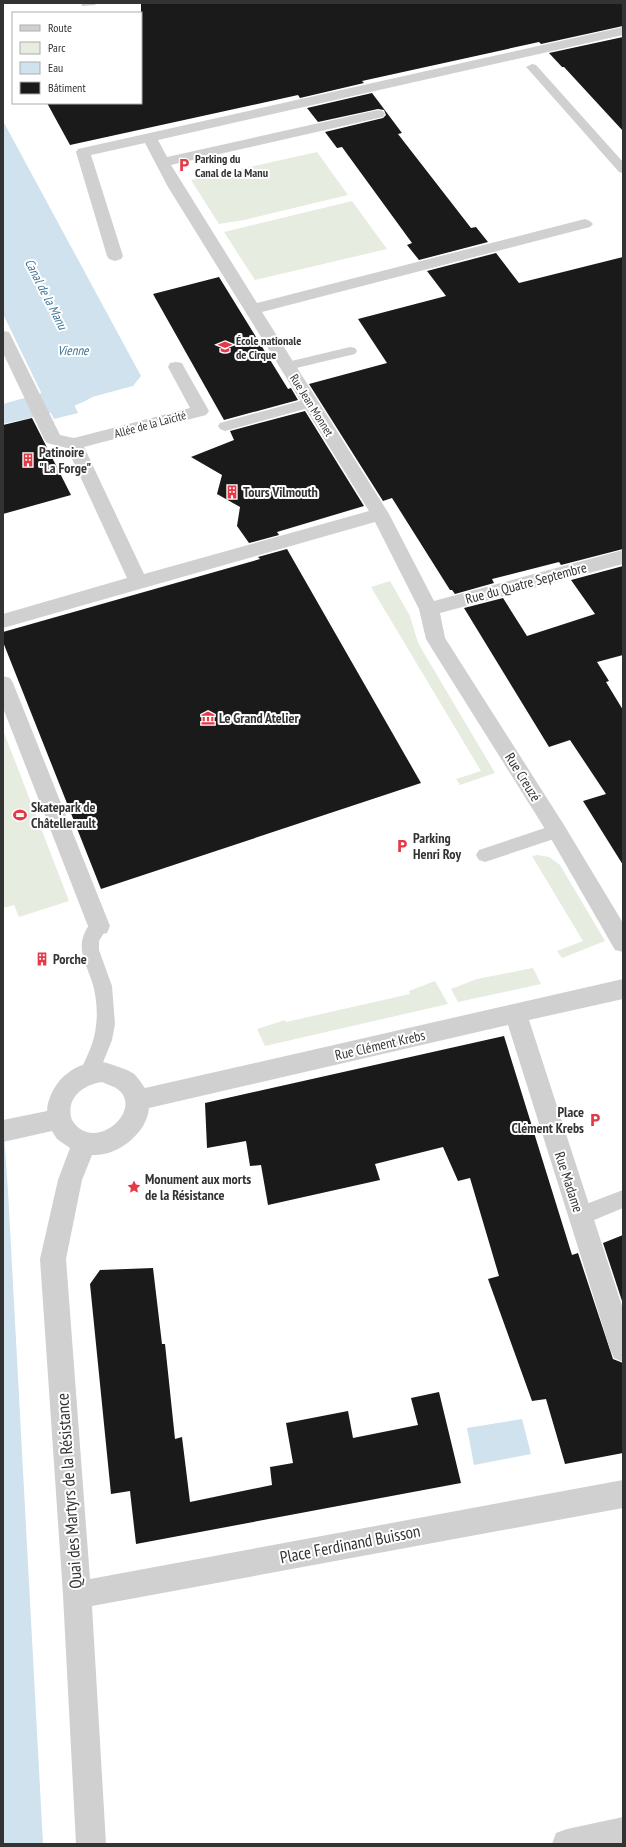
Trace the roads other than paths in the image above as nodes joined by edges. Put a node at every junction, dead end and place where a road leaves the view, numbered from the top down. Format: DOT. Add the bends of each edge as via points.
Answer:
graph roads {
  1 [pos="623,31"];
  2 [pos="532,67"];
  3 [pos="378,114"];
  4 [pos="152,142"];
  5 [pos="162,163"];
  6 [pos="623,169"];
  7 [pos="585,224"];
  8 [pos="115,256"];
  9 [pos="253,309"];
  10 [pos="3,336"];
  11 [pos="350,350"];
  12 [pos="288,366"];
  13 [pos="176,367"];
  14 [pos="311,403"];
  15 [pos="225,426"];
  16 [pos="74,444"];
  17 [pos="380,514"];
  18 [pos="623,557"];
  19 [pos="138,582"];
  20 [pos="429,609"];
  21 [pos="3,621"];
  22 [pos="3,683"];
  23 [pos="557,831"];
  24 [pos="485,856"];
  25 [pos="99,926"];
  26 [pos="623,942"];
  27 [pos="623,989"];
  28 [pos="516,1014"];
  29 [pos="90,1074"];
  30 [pos="137,1100"];
  31 [pos="59,1119"];
  32 [pos="10,1129"];
  33 [pos="84,1143"];
  34 [pos="623,1199"];
  35 [pos="580,1216"];
  36 [pos="623,1349"];
  37 [pos="623,1494"];
  38 [pos="77,1595"];
  39 [pos="623,1832"];
  40 [pos="91,1844"];
  41 [pos="567,1844"];
  1 -- 8 [label="street" via="82,152"];
  2 -- 6 [label="lane"];
  3 -- 5 [label="street"];
  4 -- 5 [label="street, Rue Jean Monnet"];
  5 -- 9 [label="street, Rue Jean Monnet"];
  7 -- 9 [label="street"];
  9 -- 12 [label="street, Rue Jean Monnet"];
  10 -- 16 [label="street" via="53,439"];
  11 -- 12 [label="lane"];
  12 -- 14 [label="street, Rue Jean Monnet"];
  13 -- 16 [label="street, Allée de la Laïcité" via="200,411"];
  14 -- 15 [label="lane"];
  14 -- 17 [label="street, Rue Jean Monnet"];
  16 -- 19 [label="street"];
  17 -- 19 [label="street"];
  17 -- 20 [label="street, Rue Jean Monnet"];
  18 -- 20 [label="street, Rue du Quatre Septembre"];
  19 -- 21 [label="street"];
  20 -- 23 [label="street, Rue Creuzé" via="436,639"];
  22 -- 25 [label="street"];
  23 -- 24 [label="lane"];
  23 -- 26 [label="street, Rue Creuzé"];
  25 -- 29 [label="lane" via="93,933 90,950 103,986 106,1024 103,1040"];
  27 -- 28 [label="street, Rue Clément Krebs"];
  28 -- 30 [label="street, Rue Clément Krebs"];
  28 -- 35 [label="street, Rue Madame"];
  29 -- 30 [label="street" via="102,1072 125,1080 133,1089"];
  29 -- 31 [label="street" via="68,1086 61,1096 58,1107"];
  30 -- 33 [label="street" via="137,1112 132,1124 123,1134 111,1141 98,1144"];
  31 -- 32 [label="street"];
  31 -- 33 [label="street" via="73,1138"];
  33 -- 38 [label="street, Quai des Martyrs de la Résistance" via="70,1180 53,1259"];
  34 -- 35 [label="lane"];
  35 -- 36 [label="street, Rue Madame"];
  37 -- 38 [label="street, Place Ferdinand Buisson"];
  38 -- 40 [label="street, Quai des Martyrs de la Résistance"];
  39 -- 41 [label="street"];
}
